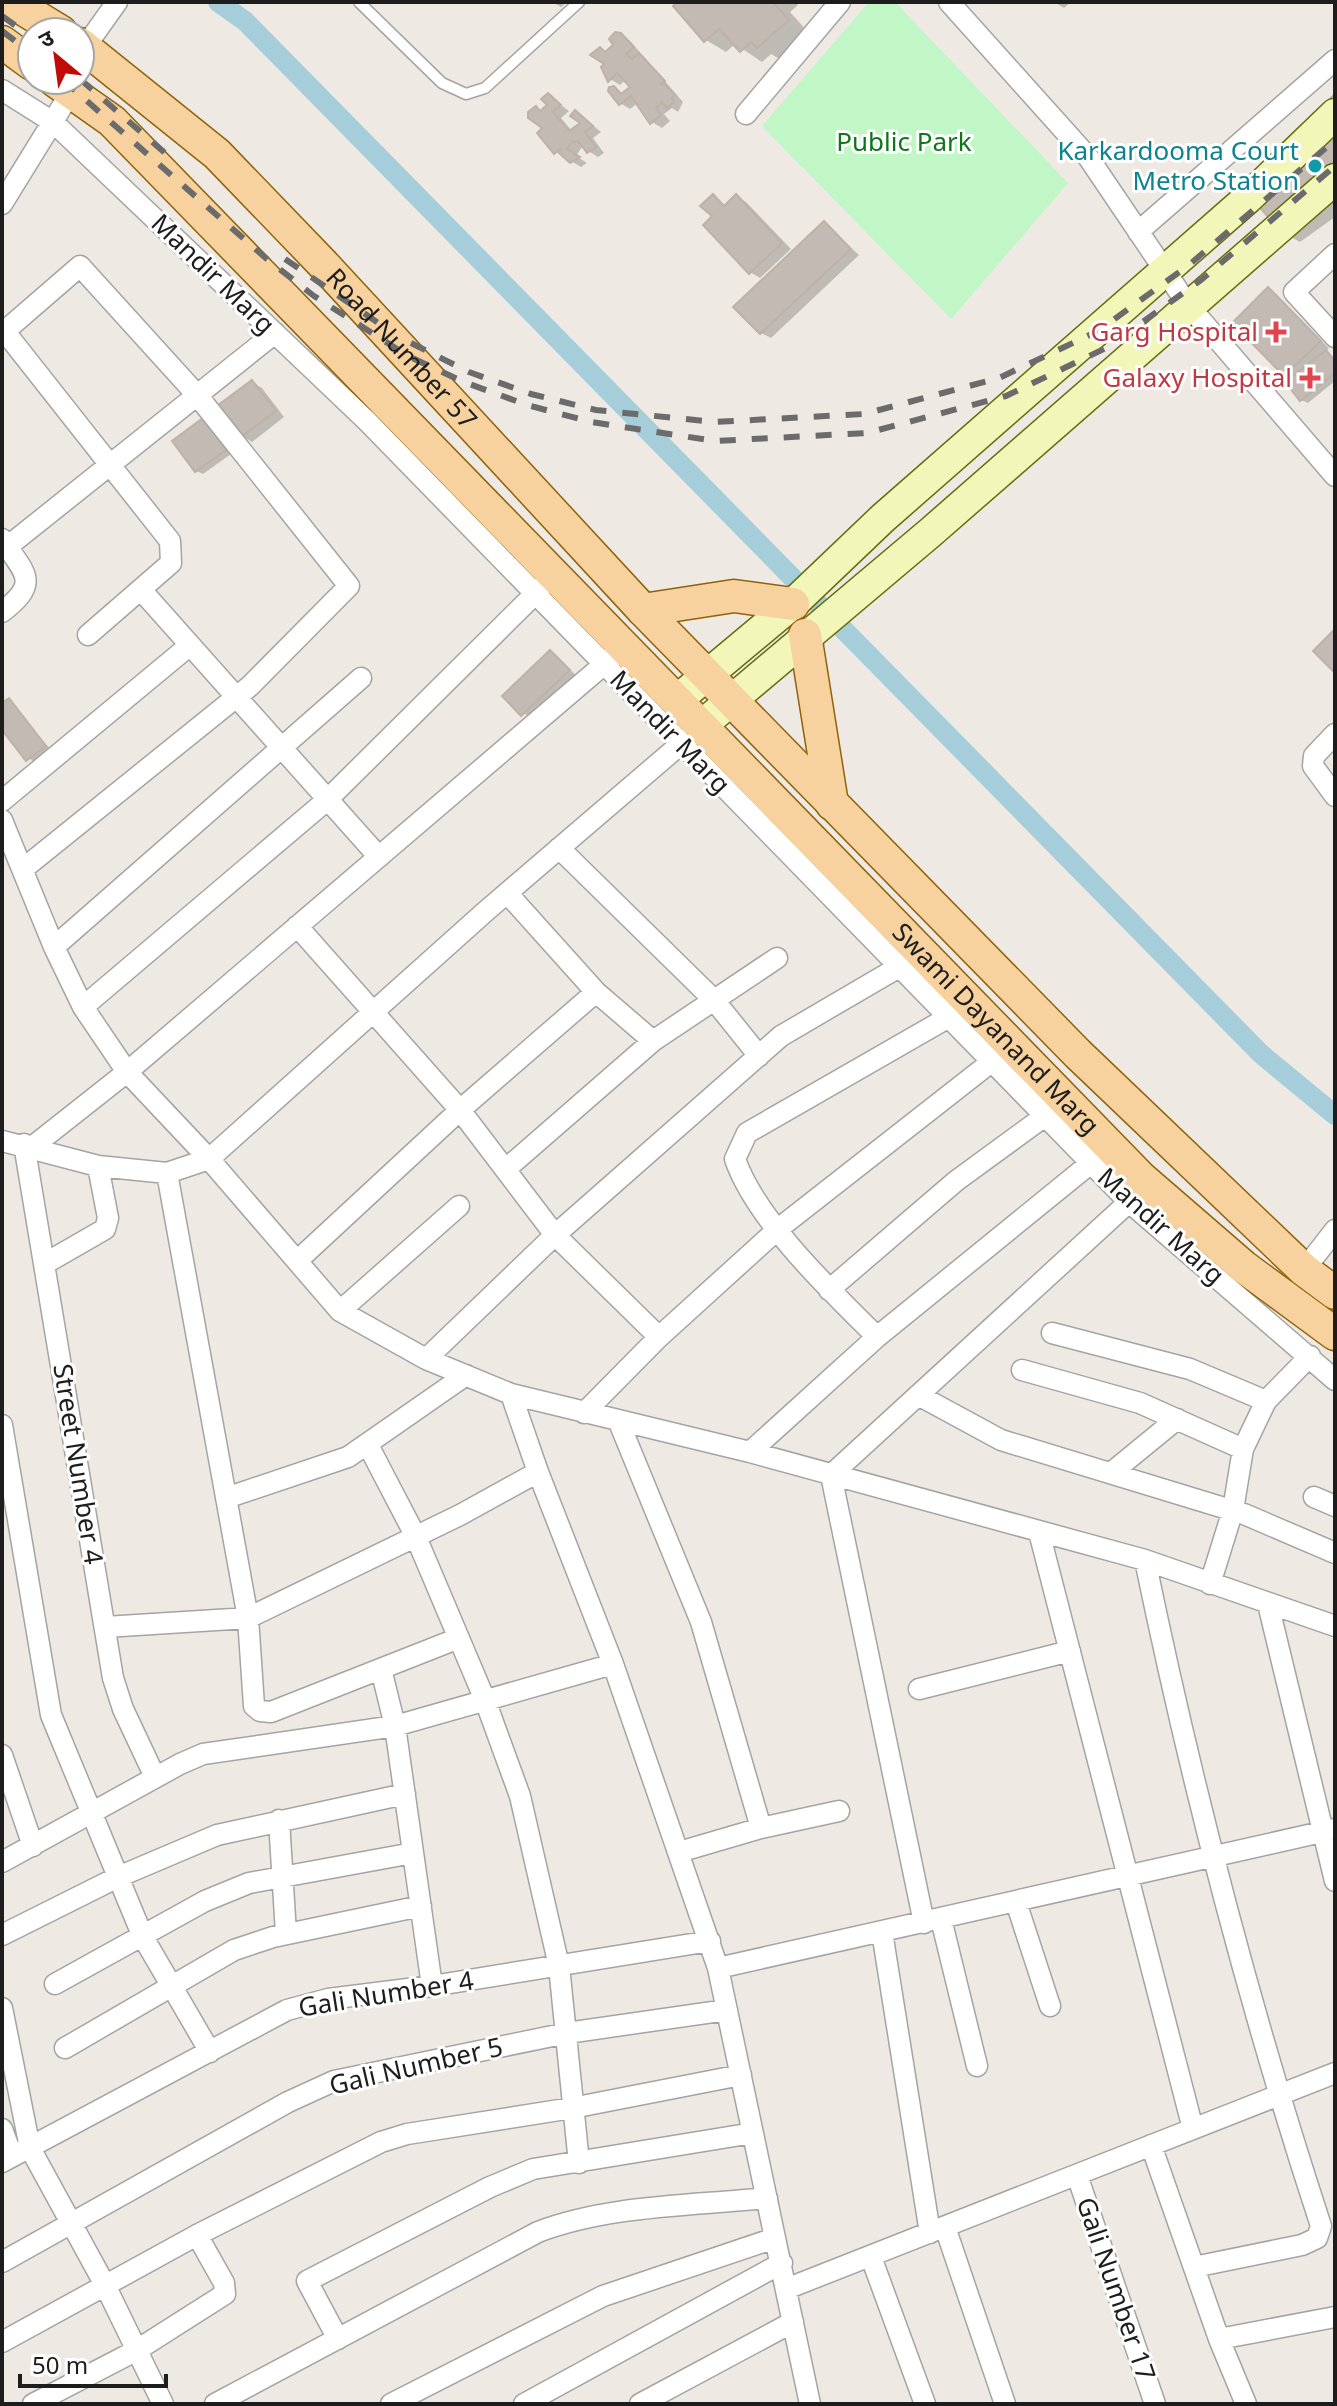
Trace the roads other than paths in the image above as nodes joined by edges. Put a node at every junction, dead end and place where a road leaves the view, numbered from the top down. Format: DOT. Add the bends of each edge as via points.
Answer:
graph roads {
  1 [pos="12,2"];
  2 [pos="359,2"];
  3 [pos="579,2"];
  4 [pos="840,2"];
  5 [pos="949,2"];
  6 [pos="113,8"];
  7 [pos="35,16"];
  8 [pos="96,23"];
  9 [pos="96,58"];
  10 [pos="1335,60"];
  11 [pos="2,90"];
  12 [pos="60,96"];
  13 [pos="77,96"];
  14 [pos="746,114"];
  15 [pos="1335,114"];
  16 [pos="53,122"];
  17 [pos="1335,179"];
  18 [pos="2,204"];
  19 [pos="1138,232"];
  20 [pos="1335,254"];
  21 [pos="1165,271"];
  22 [pos="1188,305"];
  23 [pos="3,330"];
  24 [pos="275,333"];
  25 [pos="1335,337"];
  26 [pos="197,395"];
  27 [pos="109,464"];
  28 [pos="1335,476"];
  29 [pos="5,543"];
  30 [pos="544,585"];
  31 [pos="142,591"];
  32 [pos="795,602"];
  33 [pos="643,610"];
  34 [pos="2,612"];
  35 [pos="88,635"];
  36 [pos="805,635"];
  37 [pos="189,646"];
  38 [pos="614,656"];
  39 [pos="706,675"];
  40 [pos="361,678"];
  41 [pos="235,698"];
  42 [pos="731,700"];
  43 [pos="676,701"];
  44 [pos="1335,734"];
  45 [pos="691,735"];
  46 [pos="282,749"];
  47 [pos="1335,796"];
  48 [pos="327,800"];
  49 [pos="2,801"];
  50 [pos="832,804"];
  51 [pos="2,820"];
  52 [pos="559,848"];
  53 [pos="379,857"];
  54 [pos="23,869"];
  55 [pos="507,893"];
  56 [pos="297,926"];
  57 [pos="54,947"];
  58 [pos="777,958"];
  59 [pos="899,967"];
  60 [pos="596,992"];
  61 [pos="714,1000"];
  62 [pos="83,1007"];
  63 [pos="374,1012"];
  64 [pos="949,1017"];
  65 [pos="653,1041"];
  66 [pos="759,1056"];
  67 [pos="990,1063"];
  68 [pos="127,1072"];
  69 [pos="460,1110"];
  70 [pos="1045,1116"];
  71 [pos="2,1141"];
  72 [pos="28,1146"];
  73 [pos="209,1159"];
  74 [pos="1091,1163"];
  75 [pos="98,1166"];
  76 [pos="507,1168"];
  77 [pos="167,1173"];
  78 [pos="1129,1202"];
  79 [pos="459,1206"];
  80 [pos="778,1229"];
  81 [pos="555,1235"];
  82 [pos="1331,1235"];
  83 [pos="297,1261"];
  84 [pos="46,1263"];
  85 [pos="1304,1270"];
  86 [pos="829,1290"];
  87 [pos="1335,1293"];
  88 [pos="340,1311"];
  89 [pos="1052,1333"];
  90 [pos="1335,1334"];
  91 [pos="659,1337"];
  92 [pos="877,1337"];
  93 [pos="1310,1356"];
  94 [pos="426,1359"];
  95 [pos="1022,1370"];
  96 [pos="466,1375"];
  97 [pos="1335,1380"];
  98 [pos="511,1394"];
  99 [pos="918,1395"];
  100 [pos="1266,1401"];
  101 [pos="584,1413"];
  102 [pos="1177,1419"];
  103 [pos="618,1420"];
  104 [pos="2,1425"];
  105 [pos="368,1445"];
  106 [pos="1243,1449"];
  107 [pos="750,1452"];
  108 [pos="538,1472"];
  109 [pos="1111,1473"];
  110 [pos="831,1475"];
  111 [pos="1314,1497"];
  112 [pos="226,1498"];
  113 [pos="1335,1506"];
  114 [pos="1233,1510"];
  115 [pos="1039,1532"];
  116 [pos="416,1537"];
  117 [pos="1335,1553"];
  118 [pos="1145,1560"];
  119 [pos="1210,1584"];
  120 [pos="1268,1604"];
  121 [pos="248,1618"];
  122 [pos="1335,1626"];
  123 [pos="105,1627"];
  124 [pos="459,1638"];
  125 [pos="1070,1651"];
  126 [pos="613,1664"];
  127 [pos="381,1669"];
  128 [pos="919,1689"];
  129 [pos="485,1700"];
  130 [pos="395,1726"];
  131 [pos="2,1755"];
  132 [pos="155,1777"];
  133 [pos="405,1794"];
  134 [pos="839,1811"];
  135 [pos="89,1813"];
  136 [pos="279,1820"];
  137 [pos="761,1828"];
  138 [pos="1329,1830"];
  139 [pos="33,1846"];
  140 [pos="679,1852"];
  141 [pos="413,1853"];
  142 [pos="1212,1859"];
  143 [pos="2,1862"];
  144 [pos="118,1877"];
  145 [pos="282,1877"];
  146 [pos="1130,1877"];
  147 [pos="1335,1881"];
  148 [pos="1016,1902"];
  149 [pos="421,1906"];
  150 [pos="933,1921"];
  151 [pos="882,1932"];
  152 [pos="286,1934"];
  153 [pos="2,1935"];
  154 [pos="143,1937"];
  155 [pos="710,1941"];
  156 [pos="559,1966"];
  157 [pos="718,1968"];
  158 [pos="55,1984"];
  159 [pos="432,1986"];
  160 [pos="173,1988"];
  161 [pos="1050,2006"];
  162 [pos="2,2008"];
  163 [pos="727,2010"];
  164 [pos="567,2033"];
  165 [pos="65,2048"];
  166 [pos="210,2052"];
  167 [pos="977,2066"];
  168 [pos="1335,2073"];
  169 [pos="741,2075"];
  170 [pos="1278,2095"];
  171 [pos="572,2108"];
  172 [pos="2,2129"];
  173 [pos="1193,2129"];
  174 [pos="753,2133"];
  175 [pos="1151,2145"];
  176 [pos="15,2155"];
  177 [pos="579,2163"];
  178 [pos="1077,2175"];
  179 [pos="767,2198"];
  180 [pos="71,2225"];
  181 [pos="937,2230"];
  182 [pos="197,2235"];
  183 [pos="775,2238"];
  184 [pos="871,2257"];
  185 [pos="2,2262"];
  186 [pos="782,2263"];
  187 [pos="1194,2267"];
  188 [pos="105,2285"];
  189 [pos="786,2289"];
  190 [pos="1335,2317"];
  191 [pos="793,2322"];
  192 [pos="338,2339"];
  193 [pos="1219,2339"];
  194 [pos="2,2342"];
  195 [pos="137,2350"];
  196 [pos="33,2404"];
  197 [pos="163,2404"];
  198 [pos="215,2404"];
  199 [pos="391,2404"];
  200 [pos="524,2404"];
  201 [pos="640,2404"];
  202 [pos="810,2404"];
  203 [pos="925,2404"];
  204 [pos="1005,2404"];
  205 [pos="1155,2404"];
  206 [pos="1246,2404"];
  1 -- 7 [label="main road, Road Number 57"];
  2 -- 3 [label="lane" via="442,83 466,94 485,88"];
  4 -- 14 [label="street"];
  5 -- 19 [label="street" via="1088,157"];
  6 -- 8 [label="street"];
  9 -- 33 [label="main road, Road Number 57" via="217,154"];
  10 -- 19 [label="street"];
  11 -- 16 [label="street, Mandir Marg"];
  12 -- 16 [label="street"];
  13 -- 30 [label="main road, Road Number 57" via="112,121"];
  15 -- 21 [label="main road"];
  16 -- 18 [label="street"];
  16 -- 24 [label="street, Mandir Marg"];
  17 -- 22 [label="main road"];
  19 -- 21 [label="street"];
  20 -- 25 [label="street" via="1294,292"];
  21 -- 22 [label="street"];
  21 -- 32 [label="main road"];
  22 -- 28 [label="street"];
  22 -- 36 [label="main road" via="931,532"];
  23 -- 26 [label="street" via="80,266"];
  23 -- 27 [label="street"];
  24 -- 26 [label="street"];
  24 -- 30 [label="street, Mandir Marg"];
  26 -- 27 [label="street"];
  26 -- 41 [label="street" via="349,586"];
  27 -- 29 [label="street"];
  27 -- 31 [label="street" via="170,541 171,563"];
  29 -- 34 [label="street" via="28,587"];
  30 -- 38 [label="main road, Road Number 57"];
  30 -- 48 [label="street"];
  31 -- 35 [label="street"];
  31 -- 37 [label="street"];
  32 -- 33 [label="main road" via="734,596"];
  32 -- 39 [label="main road"];
  33 -- 39 [label="main road, Road Number 57"];
  36 -- 42 [label="main road"];
  36 -- 50 [label="main road"];
  37 -- 41 [label="street"];
  37 -- 49 [label="street"];
  38 -- 43 [label="main road, Road Number 57"];
  38 -- 45 [label="street, Mandir Marg"];
  38 -- 53 [label="street"];
  39 -- 42 [label="main road, Swami Dayanand Marg"];
  39 -- 43 [label="main road"];
  40 -- 46 [label="street"];
  41 -- 46 [label="street"];
  41 -- 54 [label="street"];
  42 -- 45 [label="main road"];
  42 -- 50 [label="main road, Swami Dayanand Marg"];
  43 -- 45 [label="main road, Swami Dayanand Marg"];
  44 -- 47 [label="street" via="1314,756 1313,766"];
  45 -- 52 [label="street"];
  45 -- 59 [label="street, Mandir Marg"];
  45 -- 90 [label="main road, Swami Dayanand Marg" via="1140,1177 1244,1267"];
  46 -- 48 [label="street"];
  46 -- 57 [label="street"];
  48 -- 53 [label="street"];
  48 -- 62 [label="street"];
  50 -- 85 [label="main road, Swami Dayanand Marg" via="1078,1054"];
  51 -- 54 [label="street"];
  52 -- 55 [label="street"];
  52 -- 61 [label="street"];
  53 -- 56 [label="street"];
  54 -- 57 [label="street"];
  55 -- 60 [label="street"];
  55 -- 63 [label="street"];
  56 -- 63 [label="street"];
  56 -- 68 [label="street"];
  57 -- 62 [label="street"];
  58 -- 61 [label="street"];
  59 -- 64 [label="street, Mandir Marg"];
  59 -- 66 [label="street" via="815,1014"];
  60 -- 65 [label="street"];
  60 -- 69 [label="street"];
  61 -- 65 [label="street"];
  61 -- 66 [label="street"];
  62 -- 68 [label="street"];
  63 -- 69 [label="street"];
  63 -- 73 [label="street"];
  64 -- 67 [label="street, Mandir Marg"];
  64 -- 80 [label="street" via="747,1133 735,1159 739,1172"];
  65 -- 76 [label="street"];
  66 -- 81 [label="street"];
  67 -- 70 [label="street, Mandir Marg"];
  67 -- 80 [label="street"];
  68 -- 72 [label="street"];
  68 -- 73 [label="street"];
  69 -- 76 [label="street"];
  69 -- 83 [label="street"];
  70 -- 74 [label="street, Mandir Marg"];
  70 -- 86 [label="street" via="956,1181"];
  71 -- 72 [label="street"];
  72 -- 75 [label="street"];
  72 -- 84 [label="street, Street Number 4"];
  73 -- 77 [label="street"];
  73 -- 83 [label="street"];
  74 -- 78 [label="street, Mandir Marg"];
  74 -- 92 [label="street"];
  75 -- 77 [label="street"];
  75 -- 84 [label="street" via="108,1218 105,1229"];
  76 -- 81 [label="street"];
  77 -- 112 [label="street"];
  78 -- 93 [label="street, Mandir Marg"];
  78 -- 99 [label="street"];
  79 -- 88 [label="street"];
  80 -- 86 [label="street"];
  80 -- 91 [label="street"];
  81 -- 91 [label="street"];
  81 -- 94 [label="street"];
  82 -- 85 [label="street"];
  83 -- 88 [label="street"];
  84 -- 123 [label="street, Street Number 4"];
  85 -- 87 [label="main road, Swami Dayanand Marg"];
  86 -- 92 [label="street"];
  88 -- 94 [label="street"];
  89 -- 100 [label="street" via="1190,1369"];
  91 -- 101 [label="street"];
  92 -- 107 [label="street"];
  93 -- 97 [label="street, Mandir Marg"];
  93 -- 100 [label="street"];
  94 -- 96 [label="street"];
  95 -- 102 [label="street" via="1140,1403"];
  96 -- 98 [label="street"];
  96 -- 105 [label="street"];
  98 -- 101 [label="street"];
  98 -- 108 [label="street"];
  99 -- 109 [label="street" via="1001,1440"];
  99 -- 110 [label="street"];
  100 -- 106 [label="street"];
  101 -- 103 [label="street"];
  102 -- 106 [label="street"];
  102 -- 109 [label="street"];
  103 -- 107 [label="street"];
  103 -- 137 [label="street" via="701,1622"];
  104 -- 135 [label="street" via="51,1715"];
  105 -- 112 [label="street" via="329,1465"];
  105 -- 116 [label="street"];
  106 -- 114 [label="street"];
  107 -- 110 [label="street"];
  108 -- 116 [label="street"];
  108 -- 126 [label="street"];
  109 -- 114 [label="street"];
  110 -- 115 [label="street"];
  110 -- 150 [label="street"];
  111 -- 113 [label="street"];
  112 -- 121 [label="street"];
  114 -- 117 [label="street"];
  114 -- 119 [label="street"];
  115 -- 118 [label="street"];
  115 -- 125 [label="street"];
  116 -- 121 [label="street"];
  116 -- 124 [label="street"];
  118 -- 119 [label="street"];
  118 -- 142 [label="street"];
  119 -- 120 [label="street"];
  120 -- 122 [label="street"];
  120 -- 138 [label="street"];
  121 -- 123 [label="street"];
  121 -- 127 [label="street" via="252,1701 260,1711 271,1712"];
  123 -- 132 [label="street, Street Number 4" via="123,1709"];
  124 -- 127 [label="street"];
  124 -- 129 [label="street"];
  125 -- 128 [label="street"];
  125 -- 146 [label="street"];
  126 -- 129 [label="street"];
  126 -- 140 [label="street"];
  127 -- 130 [label="street"];
  129 -- 130 [label="street"];
  129 -- 156 [label="street" via="520,1796"];
  130 -- 132 [label="street" via="203,1754"];
  130 -- 133 [label="street"];
  131 -- 139 [label="street"];
  132 -- 135 [label="street"];
  133 -- 136 [label="street"];
  133 -- 141 [label="street"];
  134 -- 137 [label="street"];
  135 -- 139 [label="street"];
  135 -- 144 [label="street"];
  136 -- 144 [label="street" via="217,1835"];
  136 -- 145 [label="street"];
  137 -- 140 [label="street"];
  138 -- 142 [label="street"];
  138 -- 147 [label="street"];
  139 -- 143 [label="street"];
  140 -- 155 [label="street"];
  141 -- 145 [label="street"];
  141 -- 149 [label="street"];
  142 -- 146 [label="street"];
  142 -- 170 [label="street"];
  144 -- 153 [label="street"];
  144 -- 154 [label="street"];
  145 -- 152 [label="street"];
  145 -- 154 [label="street" via="228,1891"];
  146 -- 148 [label="street"];
  146 -- 173 [label="street"];
  148 -- 150 [label="street"];
  148 -- 161 [label="street"];
  149 -- 152 [label="street"];
  149 -- 159 [label="street"];
  150 -- 151 [label="street"];
  150 -- 167 [label="street"];
  151 -- 157 [label="street"];
  151 -- 181 [label="street"];
  152 -- 160 [label="street" via="234,1950"];
  154 -- 158 [label="street"];
  154 -- 160 [label="street"];
  155 -- 156 [label="street, Gali Number 4"];
  155 -- 157 [label="street"];
  156 -- 159 [label="street, Gali Number 4"];
  156 -- 164 [label="street"];
  157 -- 163 [label="street"];
  159 -- 166 [label="street, Gali Number 4" via="328,1999 287,2010"];
  160 -- 165 [label="street"];
  160 -- 166 [label="street"];
  162 -- 176 [label="street"];
  163 -- 164 [label="street, Gali Number 5"];
  163 -- 169 [label="street"];
  164 -- 171 [label="street"];
  164 -- 180 [label="street, Gali Number 5" via="334,2081"];
  166 -- 176 [label="street, Gali Number 4"];
  168 -- 170 [label="street"];
  169 -- 171 [label="street"];
  169 -- 174 [label="street"];
  170 -- 173 [label="street"];
  170 -- 187 [label="street" via="1320,2233 1302,2245"];
  171 -- 177 [label="street"];
  171 -- 182 [label="street" via="381,2142"];
  172 -- 176 [label="street"];
  173 -- 175 [label="street"];
  174 -- 177 [label="street"];
  174 -- 179 [label="street"];
  175 -- 178 [label="street"];
  175 -- 187 [label="street"];
  176 -- 180 [label="street"];
  177 -- 192 [label="street" via="533,2169 490,2187 307,2281"];
  178 -- 181 [label="street"];
  178 -- 205 [label="street, Gali Number 17"];
  179 -- 183 [label="street"];
  179 -- 192 [label="street" via="562,2223"];
  180 -- 185 [label="street, Gali Number 5"];
  180 -- 188 [label="street"];
  181 -- 184 [label="street"];
  181 -- 204 [label="street"];
  182 -- 188 [label="street"];
  182 -- 195 [label="street" via="225,2294"];
  183 -- 186 [label="street"];
  183 -- 199 [label="street" via="603,2296"];
  184 -- 189 [label="street"];
  184 -- 203 [label="street"];
  186 -- 189 [label="street"];
  186 -- 200 [label="street"];
  187 -- 193 [label="street"];
  188 -- 194 [label="street"];
  188 -- 195 [label="street"];
  189 -- 191 [label="street"];
  190 -- 193 [label="street"];
  191 -- 201 [label="street"];
  191 -- 202 [label="street"];
  192 -- 198 [label="street"];
  193 -- 206 [label="street"];
  195 -- 196 [label="street"];
  195 -- 197 [label="street"];
}
